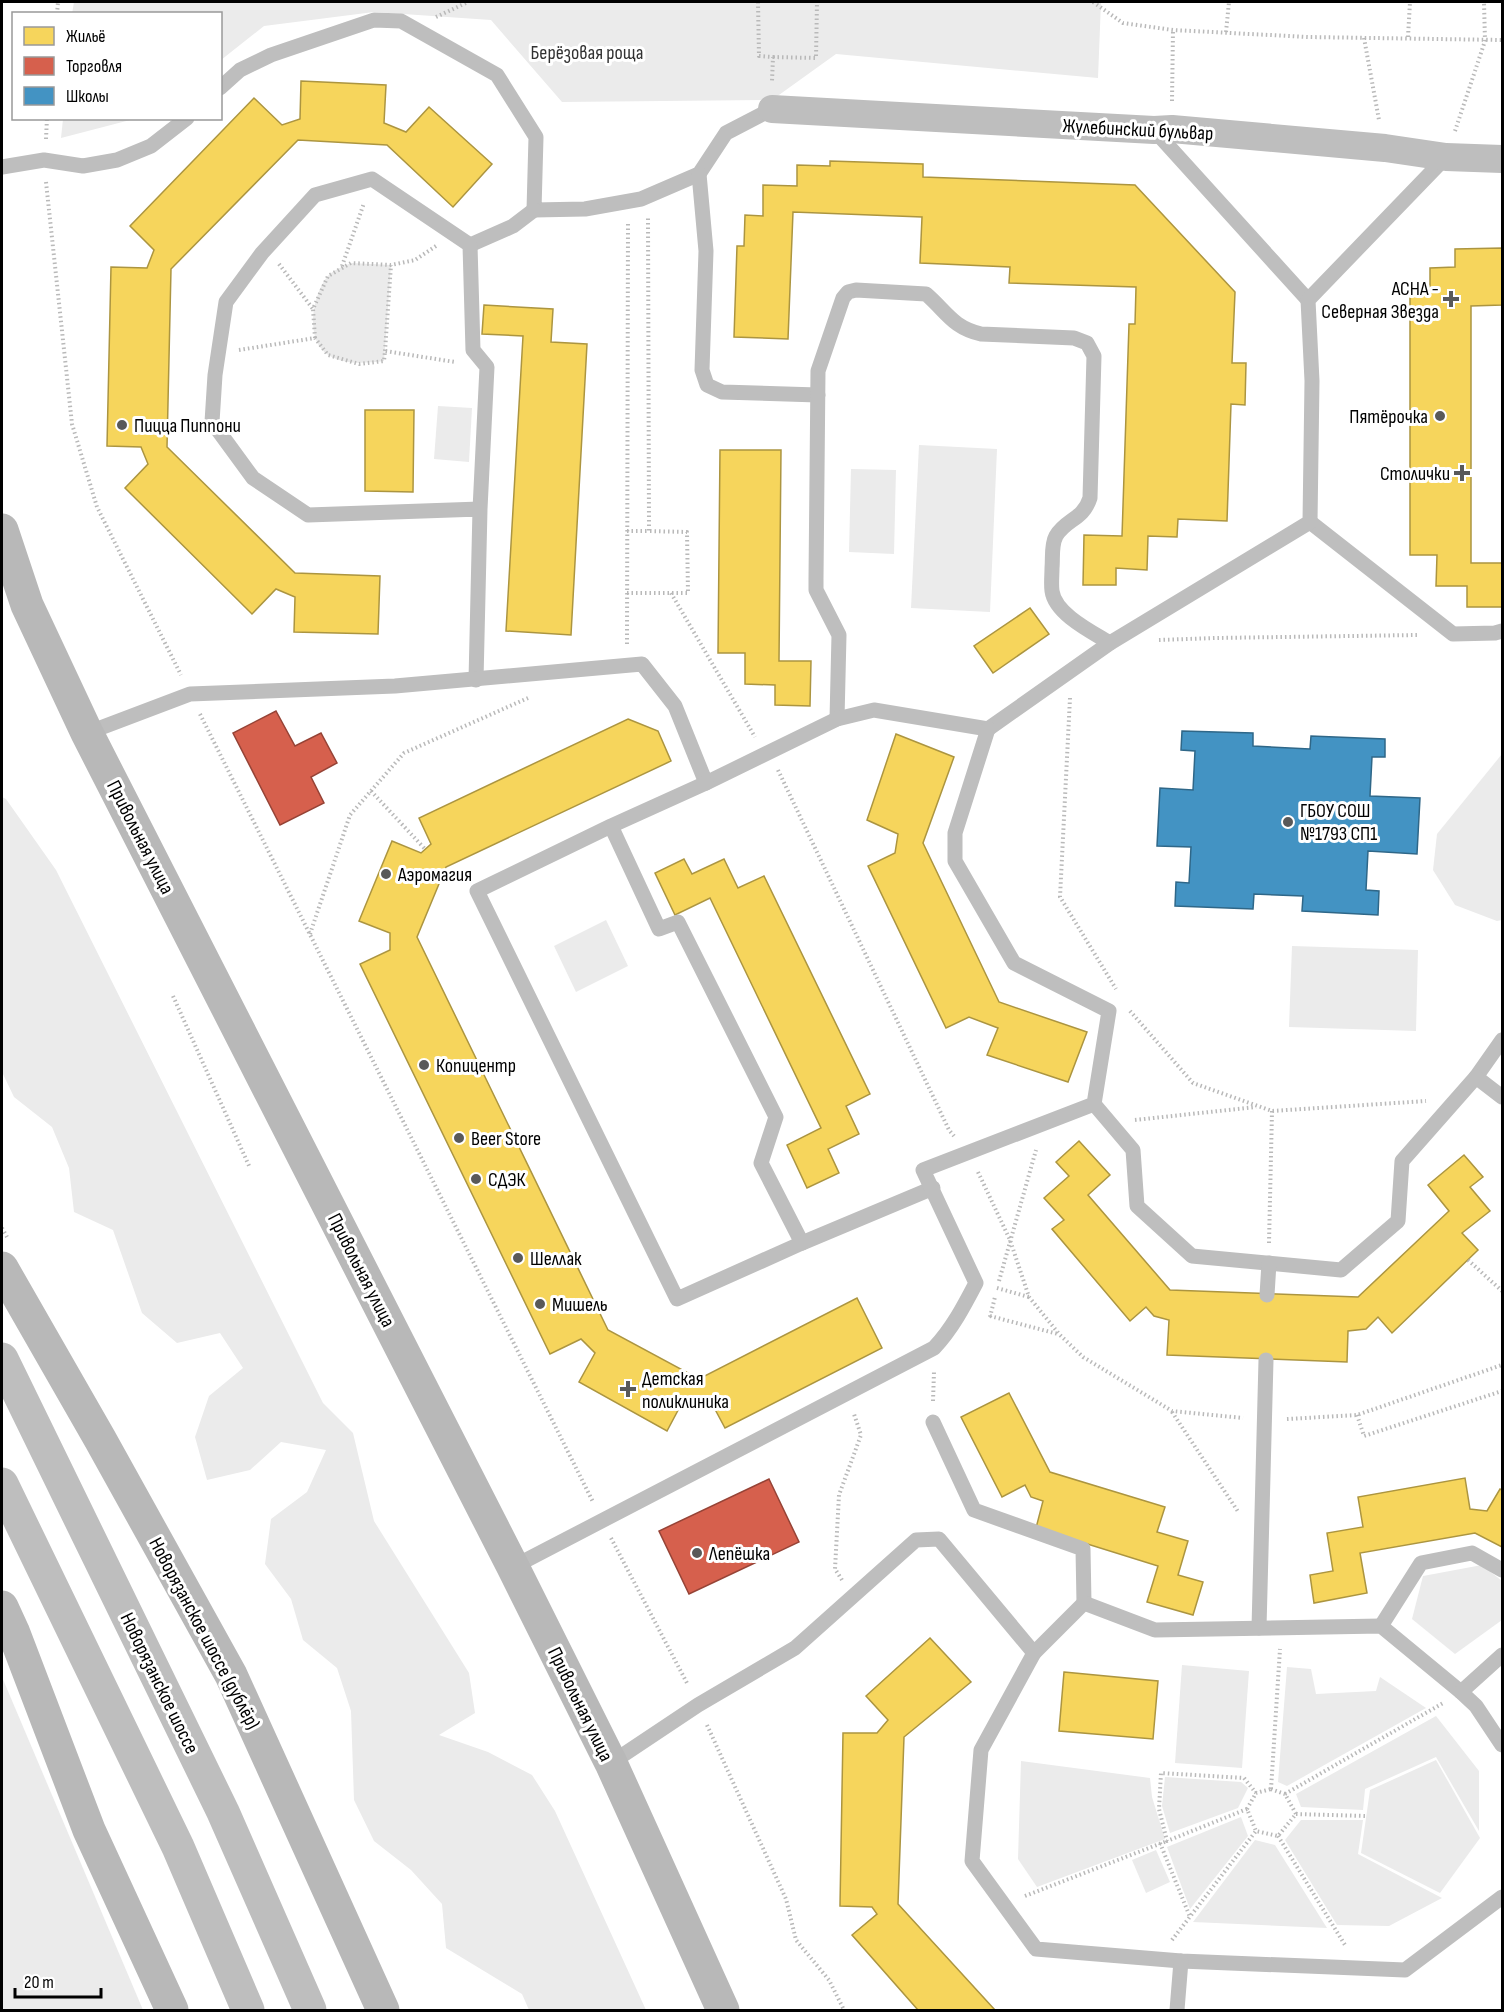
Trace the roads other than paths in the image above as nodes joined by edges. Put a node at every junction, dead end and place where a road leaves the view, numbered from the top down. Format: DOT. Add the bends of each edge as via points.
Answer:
graph roads {
  1 [pos="222,86"];
  2 [pos="772,109"];
  3 [pos="184,120"];
  4 [pos="1163,129"];
  5 [pos="1446,157"];
  6 [pos="1503,159"];
  7 [pos="2,167"];
  8 [pos="699,174"];
  9 [pos="534,210"];
  10 [pos="470,245"];
  11 [pos="1308,300"];
  12 [pos="818,395"];
  13 [pos="480,509"];
  14 [pos="1310,522"];
  15 [pos="2,530"];
  16 [pos="1503,631"];
  17 [pos="1110,643"];
  18 [pos="476,680"];
  19 [pos="837,719"];
  20 [pos="988,729"];
  21 [pos="87,733"];
  22 [pos="706,783"];
  23 [pos="611,826"];
  24 [pos="1503,1040"];
  25 [pos="1476,1077"];
  26 [pos="1503,1097"];
  27 [pos="1094,1104"];
  28 [pos="933,1188"];
  29 [pos="802,1243"];
  30 [pos="1269,1263"];
  31 [pos="2,1268"];
  32 [pos="1267,1295"];
  33 [pos="2,1359"];
  34 [pos="1266,1360"];
  35 [pos="933,1422"];
  36 [pos="2,1484"];
  37 [pos="513,1567"];
  38 [pos="1503,1570"];
  39 [pos="1084,1603"];
  40 [pos="5,1621"];
  41 [pos="1381,1626"];
  42 [pos="1259,1628"];
  43 [pos="1034,1653"];
  44 [pos="1503,1655"];
  45 [pos="1461,1692"];
  46 [pos="1503,1745"];
  47 [pos="611,1763"];
  48 [pos="1503,1897"];
  49 [pos="1180,1961"];
  50 [pos="172,2010"];
  51 [pos="248,2010"];
  52 [pos="309,2010"];
  53 [pos="383,2010"];
  54 [pos="723,2010"];
  55 [pos="1178,2010"];
  1 -- 9 [label="lane" via="240,70 271,55 374,20 401,21 497,75 536,137"];
  2 -- 4 [label="street, Жулебинский бульвар"];
  2 -- 8 [label="lane" via="726,133"];
  3 -- 7 [label="lane" via="151,146 117,160 83,166 44,160"];
  4 -- 5 [label="street, Жулебинский бульвар"];
  4 -- 11 [label="lane"];
  5 -- 6 [label="street, Жулебинский бульвар"];
  5 -- 11 [label="lane"];
  8 -- 9 [label="lane" via="628,201 585,209"];
  8 -- 12 [label="lane" via="706,250 702,370 707,385 722,392"];
  9 -- 10 [label="lane" via="513,226"];
  10 -- 13 [label="lane" via="473,350 488,367"];
  10 -- 13 [label="lane" via="372,179 315,195 266,248 226,302 214,375 212,422 253,478 308,515"];
  11 -- 14 [label="lane" via="1312,381"];
  12 -- 17 [label="lane" via="818,371 843,298 856,290 926,294 956,324 981,334 1074,338 1087,343 1094,356 1089,498 1087,508 1056,536 1052,593 1070,617"];
  12 -- 19 [label="lane" via="816,590 840,641"];
  13 -- 18 [label="lane"];
  14 -- 16 [label="lane" via="1453,634"];
  14 -- 17 [label="lane"];
  15 -- 21 [label="main road, Привольная улица" via="27,605"];
  17 -- 20 [label="lane"];
  18 -- 21 [label="lane" via="190,694"];
  18 -- 22 [label="lane" via="642,664 675,706"];
  19 -- 20 [label="lane" via="874,710"];
  19 -- 22 [label="lane"];
  20 -- 27 [label="lane" via="955,833 955,861 1014,963 1109,1011"];
  21 -- 37 [label="main road, Привольная улица"];
  22 -- 23 [label="lane"];
  23 -- 29 [label="lane" via="659,929 678,922 776,1117 761,1163"];
  23 -- 29 [label="lane" via="477,891 676,1299"];
  24 -- 25 [label="lane"];
  25 -- 26 [label="lane"];
  25 -- 30 [label="lane" via="1402,1161 1398,1221 1341,1270"];
  27 -- 28 [label="lane" via="923,1170"];
  27 -- 30 [label="lane" via="1133,1150 1137,1206 1176,1242 1192,1256"];
  28 -- 29 [label="lane"];
  28 -- 37 [label="lane" via="976,1283 963,1310 934,1348"];
  30 -- 32 [label="lane"];
  31 -- 53 [label="main road, Новорязанское шоссе (дублёр)" via="231,1675"];
  33 -- 52 [label="highway, Новорязанское шоссе" via="224,1812"];
  34 -- 42 [label="lane"];
  35 -- 39 [label="lane" via="974,1510 1083,1549"];
  36 -- 51 [label="highway" via="178,1847"];
  37 -- 47 [label="main road, Привольная улица"];
  38 -- 41 [label="lane" via="1473,1553 1421,1563"];
  39 -- 42 [label="lane" via="1155,1630"];
  39 -- 43 [label="lane"];
  40 -- 50 [label="main road" via="89,1830"];
  41 -- 42 [label="lane"];
  41 -- 45 [label="lane"];
  43 -- 47 [label="lane" via="939,1539 916,1540 795,1648 698,1705"];
  43 -- 49 [label="lane" via="981,1750 972,1862 1036,1948"];
  44 -- 45 [label="lane"];
  45 -- 46 [label="lane" via="1476,1706"];
  47 -- 54 [label="main road, Привольная улица"];
  48 -- 49 [label="lane" via="1405,1970"];
  49 -- 55 [label="lane"];
}
